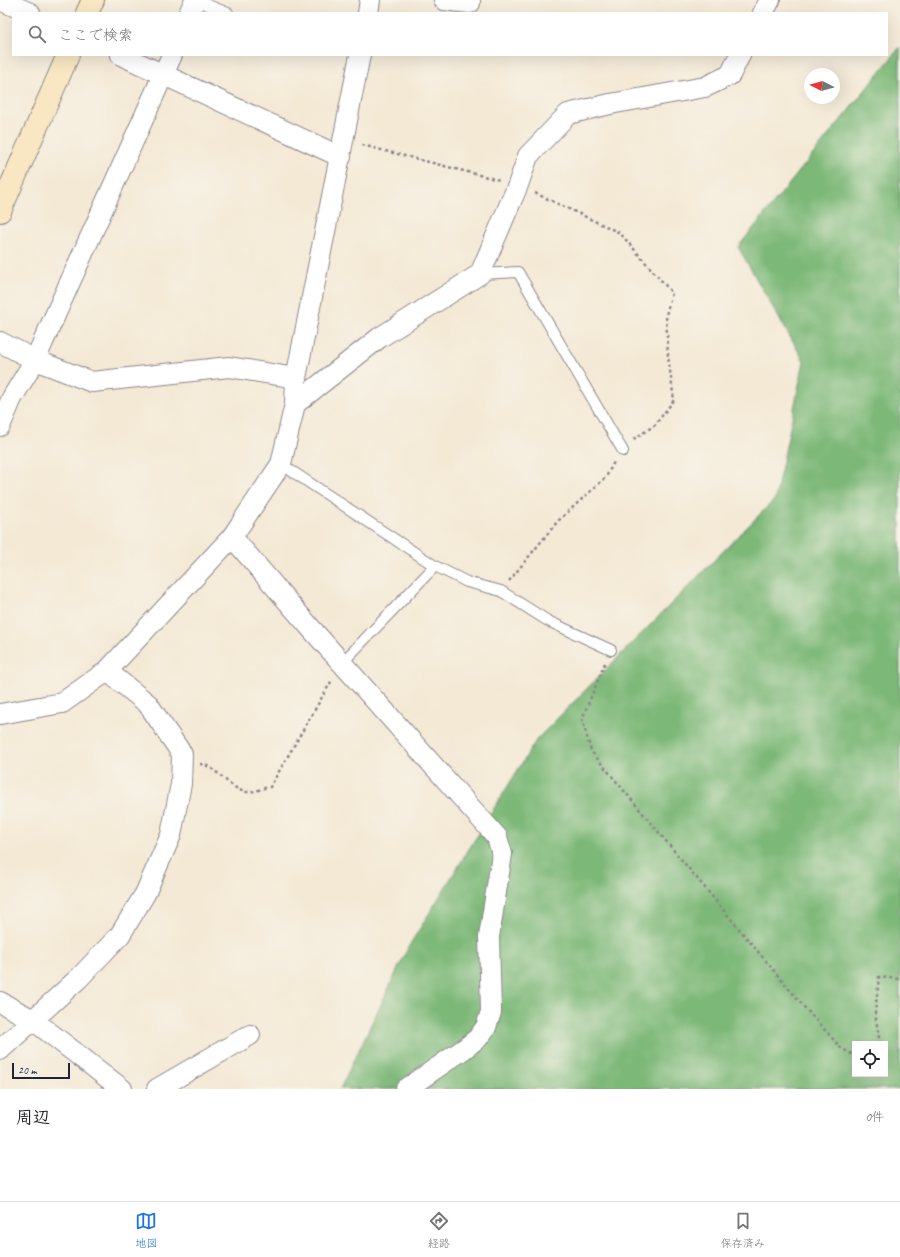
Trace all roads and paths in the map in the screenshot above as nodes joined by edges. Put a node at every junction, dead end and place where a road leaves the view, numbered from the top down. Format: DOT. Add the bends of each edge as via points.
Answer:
graph roads {
  1 [pos="0,0"];
  2 [pos="92,0"];
  3 [pos="195,0"];
  4 [pos="370,0"];
  5 [pos="444,0"];
  6 [pos="470,0"];
  7 [pos="770,0"];
  8 [pos="28,12"];
  9 [pos="86,12"];
  10 [pos="189,12"];
  11 [pos="225,12"];
  12 [pos="368,12"];
  13 [pos="764,12"];
  14 [pos="68,56"];
  15 [pos="123,56"];
  16 [pos="172,56"];
  17 [pos="357,56"];
  18 [pos="740,56"];
  19 [pos="163,76"];
  20 [pos="341,158"];
  21 [pos="0,211"];
  22 [pos="480,274"];
  23 [pos="0,342"];
  24 [pos="35,360"];
  25 [pos="296,378"];
  26 [pos="295,404"];
  27 [pos="0,426"];
  28 [pos="623,451"];
  29 [pos="281,464"];
  30 [pos="232,537"];
  31 [pos="434,566"];
  32 [pos="611,650"];
  33 [pos="342,663"];
  34 [pos="107,671"];
  35 [pos="0,714"];
  36 [pos="182,762"];
  37 [pos="900,979"];
  38 [pos="0,1002"];
  39 [pos="33,1020"];
  40 [pos="250,1034"];
  41 [pos="880,1041"];
  42 [pos="0,1050"];
  43 [pos="852,1054"];
  44 [pos="122,1089"];
  45 [pos="157,1089"];
  46 [pos="406,1089"];
  1 -- 8 [label="street"];
  2 -- 9 [label="main road"];
  3 -- 10 [label="street"];
  3 -- 11 [label="lane"];
  4 -- 12 [label="street"];
  5 -- 6 [label="street" via="470,3"];
  7 -- 13 [label="street"];
  14 -- 21 [label="main road"];
  15 -- 19 [label="street"];
  16 -- 19 [label="street"];
  17 -- 20 [label="street"];
  18 -- 22 [label="street" via="730,75 705,87 568,114 528,156"];
  19 -- 20 [label="street"];
  19 -- 24 [label="street"];
  20 -- 25 [label="street"];
  22 -- 26 [label="street" via="379,338"];
  22 -- 28 [label="lane" via="518,272"];
  23 -- 24 [label="street"];
  24 -- 25 [label="street" via="92,382 229,367"];
  24 -- 27 [label="street" via="12,398"];
  25 -- 26 [label="street"];
  26 -- 29 [label="street"];
  29 -- 30 [label="street"];
  29 -- 31 [label="lane"];
  30 -- 33 [label="street"];
  30 -- 34 [label="street"];
  31 -- 32 [label="lane" via="467,582 501,591 548,622"];
  31 -- 33 [label="lane"];
  32 -- 43 [label="path" via="582,719 591,751 805,1008 841,1048"];
  33 -- 36 [label="path" via="270,787 247,792 230,784 206,764"];
  33 -- 46 [label="street" via="497,836 502,854 490,936 490,1012 486,1027 478,1038 464,1049"];
  34 -- 35 [label="street" via="62,703"];
  34 -- 36 [label="street" via="148,704 182,754"];
  36 -- 39 [label="street" via="181,784 172,834 145,894 120,935 79,978"];
  37 -- 41 [label="path" via="879,977 875,1013"];
  38 -- 39 [label="street"];
  39 -- 42 [label="street"];
  39 -- 44 [label="street"];
  40 -- 45 [label="street"];
}
